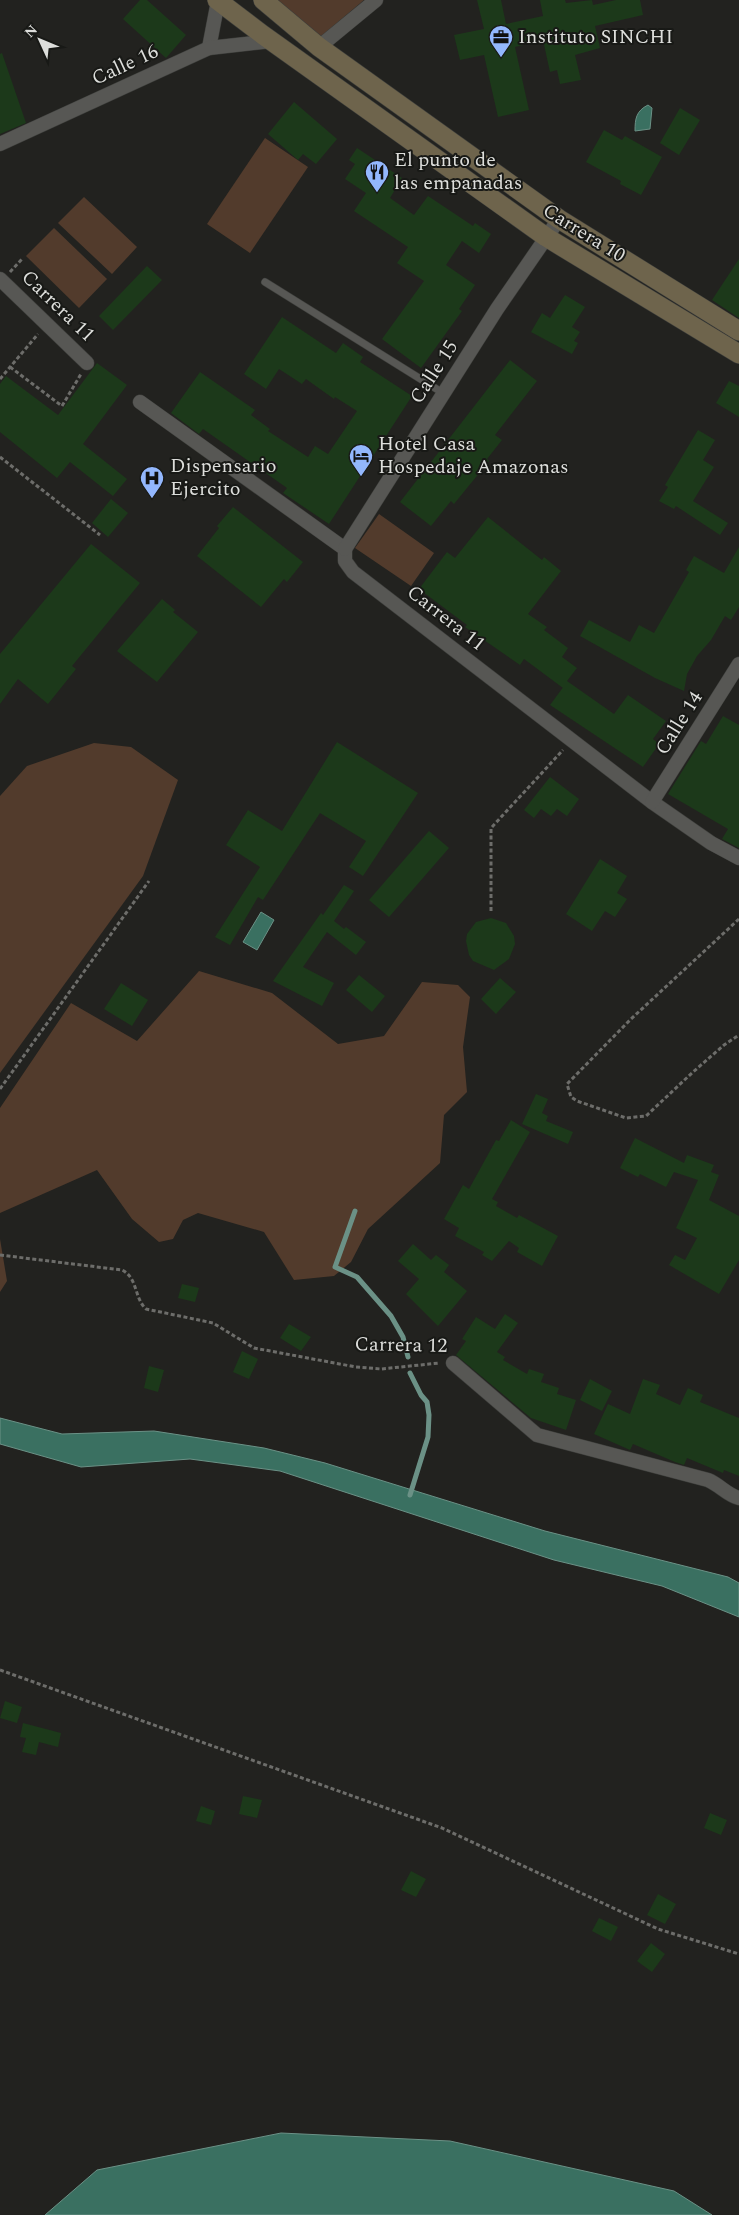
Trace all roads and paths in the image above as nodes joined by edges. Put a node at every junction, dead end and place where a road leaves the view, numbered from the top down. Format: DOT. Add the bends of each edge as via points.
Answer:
graph roads {
  1 [pos="218,0"];
  2 [pos="263,0"];
  3 [pos="376,0"];
  4 [pos="271,41"];
  5 [pos="319,47"];
  6 [pos="209,48"];
  7 [pos="0,144"];
  8 [pos="559,219"];
  9 [pos="546,237"];
  10 [pos="0,279"];
  11 [pos="265,282"];
  12 [pos="47,324"];
  13 [pos="739,331"];
  14 [pos="739,354"];
  15 [pos="88,363"];
  16 [pos="10,367"];
  17 [pos="0,379"];
  18 [pos="443,394"];
  19 [pos="140,402"];
  20 [pos="0,457"];
  21 [pos="100,535"];
  22 [pos="345,549"];
  23 [pos="739,664"];
  24 [pos="571,740"];
  25 [pos="652,802"];
  26 [pos="739,858"];
  27 [pos="149,881"];
  28 [pos="491,911"];
  29 [pos="739,919"];
  30 [pos="739,1035"];
  31 [pos="0,1089"];
  32 [pos="0,1255"];
  33 [pos="453,1363"];
  34 [pos="739,1498"];
  35 [pos="0,1670"];
  36 [pos="739,1954"];
  1 -- 4 [label="main road, Carrera 10"];
  1 -- 6 [label="street"];
  2 -- 5 [label="main road, Carrera 10"];
  3 -- 5 [label="street"];
  4 -- 6 [label="street, Calle 16"];
  4 -- 9 [label="main road, Carrera 10"];
  5 -- 8 [label="main road, Carrera 10"];
  6 -- 7 [label="street, Calle 16"];
  8 -- 9 [label="street, Calle 15"];
  8 -- 13 [label="main road, Carrera 10"];
  9 -- 14 [label="main road, Carrera 10"];
  9 -- 18 [label="street, Calle 15"];
  10 -- 12 [label="street, Carrera 11"];
  11 -- 18 [label="lane"];
  12 -- 15 [label="street, Carrera 11"];
  12 -- 16 [label="path"];
  15 -- 16 [label="path" via="62,406"];
  16 -- 17 [label="path"];
  18 -- 22 [label="street, Calle 15"];
  19 -- 22 [label="street"];
  20 -- 21 [label="path"];
  22 -- 24 [label="street, Carrera 11" via="345,561 353,572"];
  23 -- 25 [label="street, Calle 14"];
  24 -- 25 [label="street, Carrera 11"];
  24 -- 28 [label="path" via="491,828"];
  25 -- 26 [label="street, Carrera 11"];
  27 -- 31 [label="path"];
  29 -- 30 [label="path" via="631,1019 567,1084 571,1098 626,1118 646,1116"];
  32 -- 33 [label="path, Carrera 12" via="122,1270 128,1273 140,1303 146,1308 213,1323 254,1348 381,1369"];
  33 -- 34 [label="street, Carrera 12" via="537,1435 708,1480"];
  35 -- 36 [label="path" via="442,1828 658,1929"];
}
